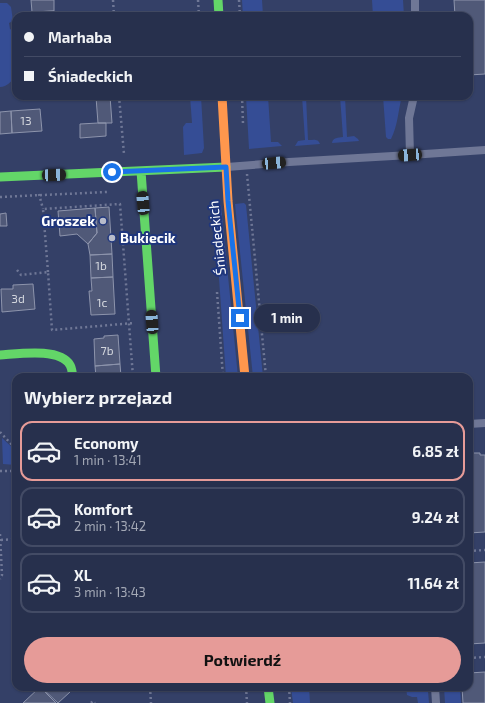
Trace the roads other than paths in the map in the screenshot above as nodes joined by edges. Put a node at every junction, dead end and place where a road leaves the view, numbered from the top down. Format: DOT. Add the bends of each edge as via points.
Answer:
graph roads {
  1 [pos="218,0"];
  2 [pos="414,0"];
  3 [pos="219,12"];
  4 [pos="415,12"];
  5 [pos="222,100"];
  6 [pos="413,100"];
  7 [pos="485,150"];
  8 [pos="410,155"];
  9 [pos="226,167"];
  10 [pos="140,171"];
  11 [pos="0,177"];
  12 [pos="0,355"];
  13 [pos="72,373"];
  14 [pos="156,373"];
  15 [pos="245,373"];
  16 [pos="485,423"];
  17 [pos="473,424"];
  18 [pos="268,691"];
  19 [pos="435,691"];
  20 [pos="270,703"];
  21 [pos="436,703"];
  1 -- 3 [label="street"];
  2 -- 4 [label="lane"];
  5 -- 9 [label="street, Śniadeckich"];
  6 -- 8 [label="lane" via="409,118"];
  7 -- 8 [label="lane"];
  8 -- 9 [label="lane"];
  9 -- 10 [label="street"];
  9 -- 15 [label="street, Śniadeckich"];
  10 -- 11 [label="street"];
  10 -- 14 [label="street"];
  12 -- 13 [label="street" via="52,354 64,358 71,365"];
  16 -- 17 [label="lane"];
  18 -- 20 [label="street"];
  19 -- 21 [label="lane"];
}
